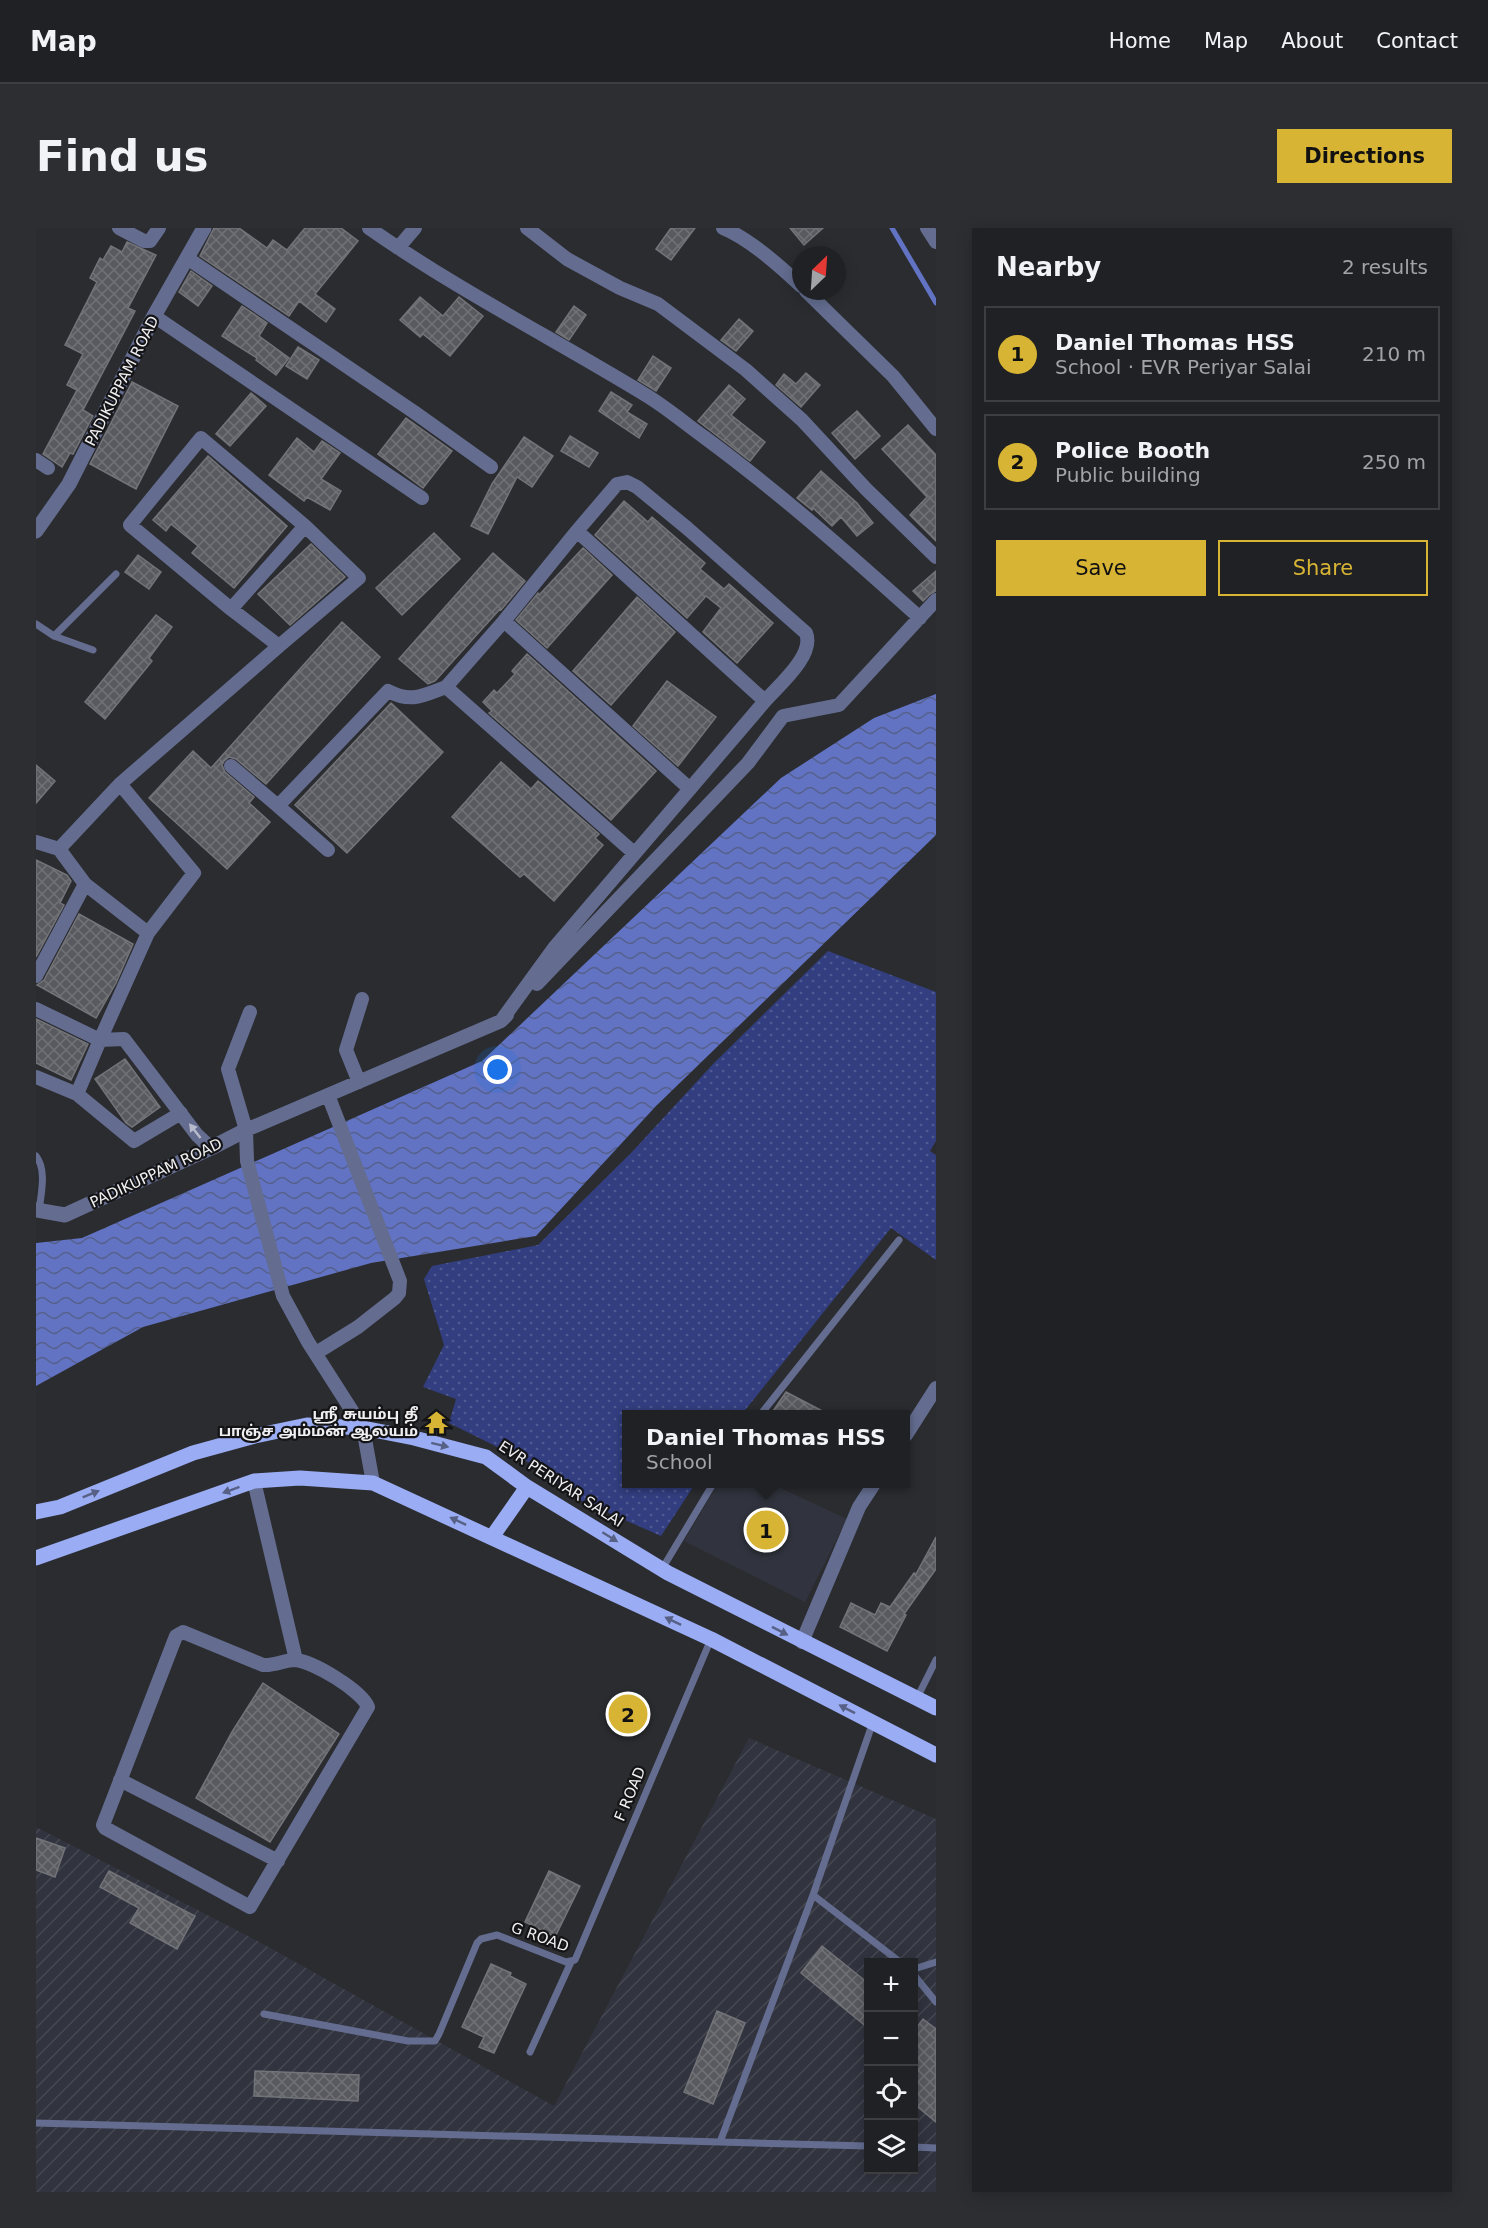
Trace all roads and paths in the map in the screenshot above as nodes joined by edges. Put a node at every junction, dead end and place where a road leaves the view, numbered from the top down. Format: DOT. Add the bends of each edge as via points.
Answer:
graph roads {
  1 [pos="119,228"];
  2 [pos="159,228"];
  3 [pos="204,228"];
  4 [pos="369,228"];
  5 [pos="415,228"];
  6 [pos="527,228"];
  7 [pos="723,228"];
  8 [pos="927,228"];
  9 [pos="936,242"];
  10 [pos="398,248"];
  11 [pos="187,258"];
  12 [pos="792,278"];
  13 [pos="815,300"];
  14 [pos="154,316"];
  15 [pos="936,429"];
  16 [pos="490,467"];
  17 [pos="422,498"];
  18 [pos="305,526"];
  19 [pos="37,527"];
  20 [pos="577,531"];
  21 [pos="936,557"];
  22 [pos="116,574"];
  23 [pos="936,600"];
  24 [pos="231,609"];
  25 [pos="920,618"];
  26 [pos="504,621"];
  27 [pos="36,624"];
  28 [pos="54,636"];
  29 [pos="279,646"];
  30 [pos="93,650"];
  31 [pos="446,687"];
  32 [pos="765,701"];
  33 [pos="231,766"];
  34 [pos="120,784"];
  35 [pos="690,789"];
  36 [pos="278,806"];
  37 [pos="36,842"];
  38 [pos="59,849"];
  39 [pos="328,850"];
  40 [pos="634,854"];
  41 [pos="85,884"];
  42 [pos="148,933"];
  43 [pos="36,976"];
  44 [pos="362,999"];
  45 [pos="36,1009"];
  46 [pos="250,1012"];
  47 [pos="501,1021"];
  48 [pos="100,1040"];
  49 [pos="36,1077"];
  50 [pos="358,1082"];
  51 [pos="77,1094"];
  52 [pos="328,1095"];
  53 [pos="180,1113"];
  54 [pos="246,1130"];
  55 [pos="211,1148"];
  56 [pos="36,1156"];
  57 [pos="37,1211"];
  58 [pos="899,1240"];
  59 [pos="316,1353"];
  60 [pos="936,1388"];
  61 [pos="764,1410"];
  62 [pos="363,1428"];
  63 [pos="910,1429"];
  64 [pos="254,1481"];
  65 [pos="372,1483"];
  66 [pos="527,1486"];
  67 [pos="711,1488"];
  68 [pos="871,1488"];
  69 [pos="36,1512"];
  70 [pos="492,1537"];
  71 [pos="36,1558"];
  72 [pos="662,1569"];
  73 [pos="711,1639"];
  74 [pos="802,1642"];
  75 [pos="296,1660"];
  76 [pos="936,1660"];
  77 [pos="917,1699"];
  78 [pos="936,1708"];
  79 [pos="873,1722"];
  80 [pos="936,1755"];
  81 [pos="120,1780"];
  82 [pos="278,1861"];
  83 [pos="813,1895"];
  84 [pos="895,1958"];
  85 [pos="573,1961"];
  86 [pos="936,1962"];
  87 [pos="918,1968"];
  88 [pos="918,1980"];
  89 [pos="936,2002"];
  90 [pos="264,2014"];
  91 [pos="530,2052"];
  92 [pos="36,2123"];
  93 [pos="720,2142"];
  94 [pos="864,2146"];
  95 [pos="918,2147"];
  96 [pos="936,2148"];
  1 -- 2 [label="street" via="144,241 150,241"];
  3 -- 11 [label="street, PADIKUPPAM ROAD"];
  4 -- 10 [label="street"];
  5 -- 10 [label="street"];
  6 -- 21 [label="street" via="567,259 658,304 746,370 802,420"];
  7 -- 12 [label="street"];
  8 -- 9 [label="street"];
  10 -- 25 [label="street" via="651,398 809,519"];
  11 -- 14 [label="street, PADIKUPPAM ROAD"];
  11 -- 16 [label="street"];
  13 -- 15 [label="street" via="893,376"];
  14 -- 17 [label="street"];
  14 -- 19 [label="street, PADIKUPPAM ROAD" via="69,484"];
  18 -- 24 [label="street"];
  18 -- 24 [label="street" via="201,438 130,525"];
  18 -- 29 [label="street" via="359,578"];
  20 -- 26 [label="street"];
  20 -- 32 [label="street"];
  20 -- 32 [label="street" via="617,484 627,482 687,528 806,633 806,654"];
  22 -- 28 [label="lane"];
  23 -- 25 [label="street"];
  24 -- 29 [label="street"];
  25 -- 47 [label="street" via="839,705 783,716 748,763"];
  26 -- 31 [label="street"];
  26 -- 35 [label="street"];
  27 -- 28 [label="lane"];
  28 -- 30 [label="lane"];
  29 -- 34 [label="street"];
  31 -- 36 [label="street" via="409,699 388,691"];
  31 -- 40 [label="street"];
  32 -- 35 [label="street"];
  33 -- 36 [label="street"];
  34 -- 38 [label="street"];
  34 -- 42 [label="street" via="194,873"];
  35 -- 40 [label="street"];
  36 -- 39 [label="street"];
  37 -- 38 [label="street"];
  38 -- 41 [label="street"];
  40 -- 47 [label="street" via="554,948"];
  41 -- 42 [label="street"];
  41 -- 43 [label="street"];
  42 -- 48 [label="street"];
  44 -- 50 [label="street" via="346,1050"];
  45 -- 48 [label="street"];
  46 -- 54 [label="street" via="228,1069"];
  47 -- 50 [label="street"];
  48 -- 51 [label="street"];
  48 -- 53 [label="street" via="124,1039"];
  49 -- 51 [label="street"];
  50 -- 52 [label="street"];
  51 -- 53 [label="street" via="135,1141"];
  52 -- 54 [label="street"];
  52 -- 59 [label="street" via="400,1281 399,1293 366,1322"];
  55 -- 53 [label="street, one-way"];
  54 -- 55 [label="street, PADIKUPPAM ROAD"];
  54 -- 59 [label="street, PADIKUPPAM ROAD" via="247,1161 283,1296"];
  55 -- 57 [label="street, PADIKUPPAM ROAD" via="65,1215"];
  56 -- 57 [label="lane" via="41,1162 42,1177"];
  58 -- 61 [label="lane"];
  59 -- 62 [label="street, PADIKUPPAM ROAD"];
  60 -- 63 [label="street"];
  62 -- 65 [label="street"];
  62 -- 66 [label="main road, EVR PERIYAR SALAI, one-way" via="486,1457"];
  69 -- 62 [label="main road, EVR PERIYAR SALAI, one-way" via="60,1507 193,1453 255,1436 307,1425"];
  64 -- 65 [label="main road" via="300,1478"];
  64 -- 71 [label="main road, one-way"];
  64 -- 75 [label="street"];
  70 -- 65 [label="main road, one-way"];
  66 -- 70 [label="main road"];
  66 -- 72 [label="main road, EVR PERIYAR SALAI, one-way"];
  67 -- 72 [label="lane"];
  68 -- 74 [label="street" via="859,1507"];
  73 -- 70 [label="main road, one-way"];
  72 -- 74 [label="main road, EVR PERIYAR SALAI, one-way"];
  79 -- 73 [label="main road, one-way"];
  73 -- 85 [label="lane, F ROAD"];
  74 -- 77 [label="main road, EVR PERIYAR SALAI"];
  75 -- 81 [label="street" via="263,1665 179,1633"];
  75 -- 82 [label="street" via="336,1677 368,1707"];
  76 -- 77 [label="lane"];
  77 -- 78 [label="main road, EVR PERIYAR SALAI"];
  79 -- 80 [label="main road"];
  79 -- 83 [label="lane"];
  81 -- 82 [label="street"];
  81 -- 82 [label="street" via="104,1827 248,1906 252,1906"];
  83 -- 84 [label="lane"];
  83 -- 93 [label="lane"];
  85 -- 90 [label="lane, G ROAD" via="566,1962 497,1935 481,1939 435,2040 408,2041"];
  85 -- 91 [label="lane, F ROAD"];
  86 -- 87 [label="lane"];
  88 -- 89 [label="lane"];
  92 -- 93 [label="lane"];
  93 -- 94 [label="lane"];
  95 -- 96 [label="lane"];
}
